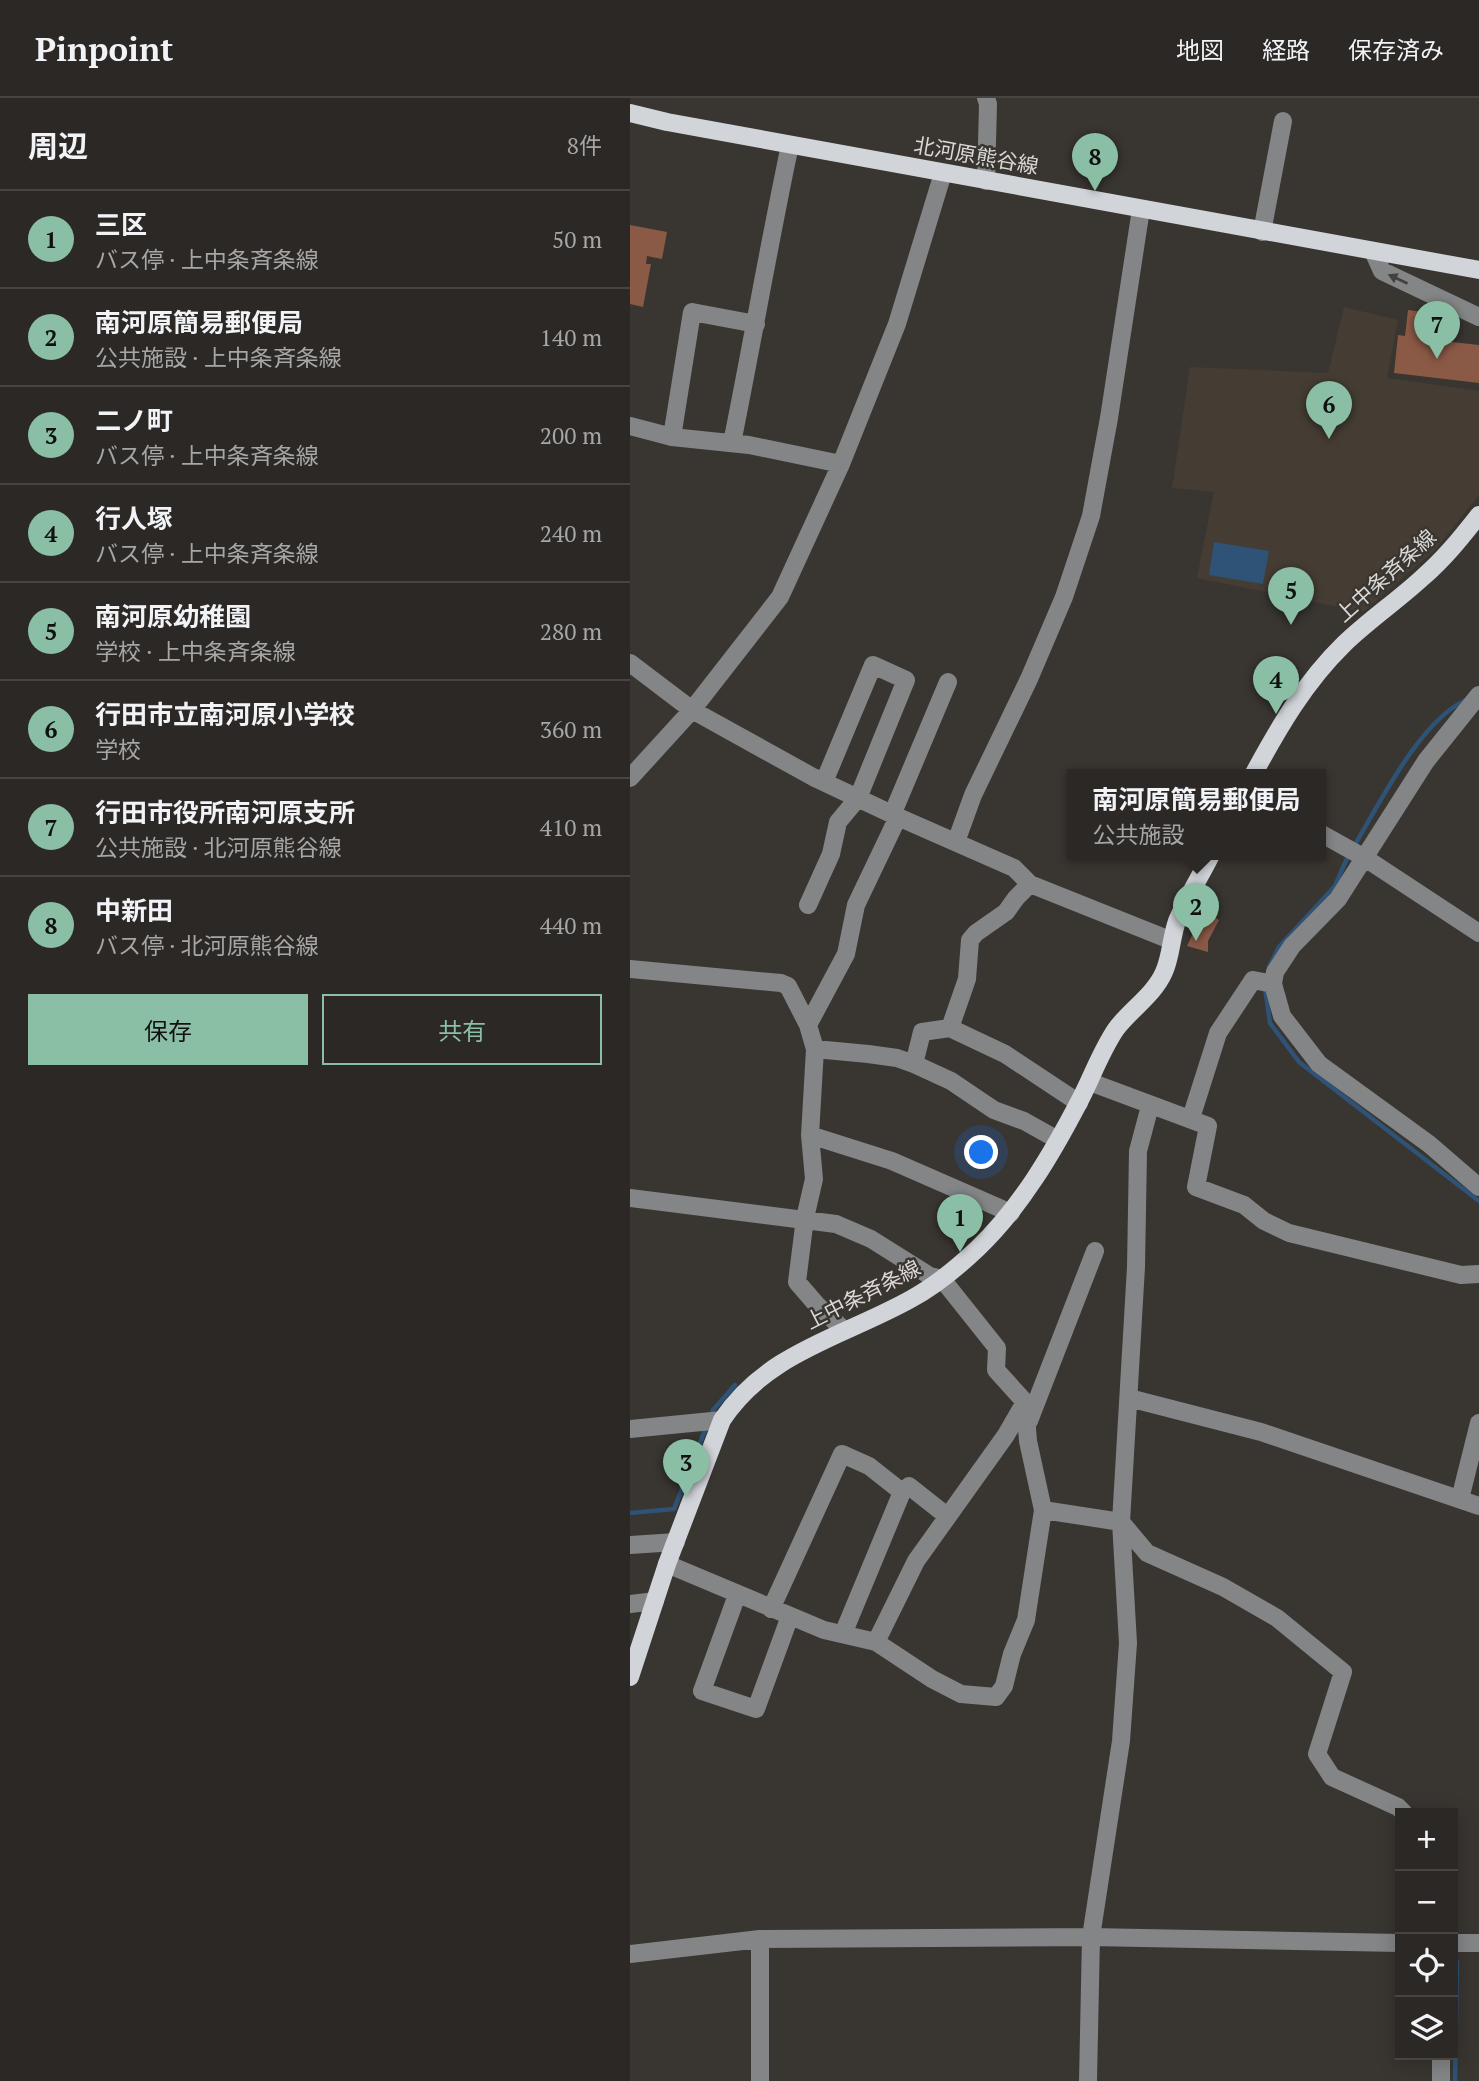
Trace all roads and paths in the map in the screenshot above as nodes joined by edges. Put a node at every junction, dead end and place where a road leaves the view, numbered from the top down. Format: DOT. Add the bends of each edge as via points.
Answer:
graph roads {
  1 [pos="986,98"];
  2 [pos="630,113"];
  3 [pos="1283,121"];
  4 [pos="790,145"];
  5 [pos="943,173"];
  6 [pos="986,181"];
  7 [pos="1141,209"];
  8 [pos="1262,232"];
  9 [pos="1373,251"];
  10 [pos="1479,270"];
  11 [pos="1479,317"];
  12 [pos="756,324"];
  13 [pos="630,426"];
  14 [pos="672,437"];
  15 [pos="732,443"];
  16 [pos="841,464"];
  17 [pos="1479,515"];
  18 [pos="630,663"];
  19 [pos="948,682"];
  20 [pos="1479,695"];
  21 [pos="692,710"];
  22 [pos="1256,769"];
  23 [pos="630,778"];
  24 [pos="824,782"];
  25 [pos="858,798"];
  26 [pos="895,816"];
  27 [pos="1326,836"];
  28 [pos="956,842"];
  29 [pos="1366,858"];
  30 [pos="1208,860"];
  31 [pos="1030,884"];
  32 [pos="808,905"];
  33 [pos="1479,933"];
  34 [pos="1170,940"];
  35 [pos="630,969"];
  36 [pos="1273,984"];
  37 [pos="808,1025"];
  38 [pos="950,1028"];
  39 [pos="815,1049"];
  40 [pos="914,1064"];
  41 [pos="1090,1082"];
  42 [pos="1079,1103"];
  43 [pos="1150,1106"];
  44 [pos="1191,1118"];
  45 [pos="810,1135"];
  46 [pos="1058,1140"];
  47 [pos="1479,1187"];
  48 [pos="630,1198"];
  49 [pos="1011,1213"];
  50 [pos="805,1219"];
  51 [pos="1095,1251"];
  52 [pos="1479,1274"];
  53 [pos="942,1279"];
  54 [pos="844,1330"];
  55 [pos="1129,1398"];
  56 [pos="1025,1402"];
  57 [pos="722,1420"];
  58 [pos="1479,1423"];
  59 [pos="1027,1426"];
  60 [pos="630,1429"];
  61 [pos="902,1492"];
  62 [pos="1460,1499"];
  63 [pos="1479,1506"];
  64 [pos="1043,1510"];
  65 [pos="947,1516"];
  66 [pos="1121,1522"];
  67 [pos="676,1542"];
  68 [pos="630,1545"];
  69 [pos="667,1564"];
  70 [pos="737,1595"];
  71 [pos="655,1601"];
  72 [pos="630,1604"];
  73 [pos="771,1609"];
  74 [pos="790,1616"];
  75 [pos="843,1634"];
  76 [pos="876,1642"];
  77 [pos="630,1677"];
  78 [pos="1399,1808"];
  79 [pos="1091,1937"];
  80 [pos="760,1939"];
  81 [pos="1395,1943"];
  82 [pos="1458,1943"];
  83 [pos="1479,1943"];
  84 [pos="630,1954"];
  85 [pos="1441,2060"];
  86 [pos="760,2081"];
  87 [pos="1088,2081"];
  88 [pos="1441,2081"];
  1 -- 6 [label="street"];
  2 -- 4 [label="main road, 北河原熊谷線"];
  3 -- 8 [label="street"];
  4 -- 5 [label="main road, 北河原熊谷線"];
  4 -- 12 [label="street"];
  5 -- 6 [label="main road, 北河原熊谷線"];
  5 -- 16 [label="street" via="897,324"];
  6 -- 7 [label="main road, 北河原熊谷線"];
  7 -- 8 [label="main road, 北河原熊谷線"];
  7 -- 28 [label="street" via="1091,516 1064,597"];
  8 -- 9 [label="main road, 北河原熊谷線"];
  9 -- 10 [label="main road, 北河原熊谷線"];
  11 -- 9 [label="street, one-way" via="1382,271"];
  12 -- 14 [label="street" via="692,312"];
  12 -- 15 [label="street"];
  13 -- 14 [label="street"];
  14 -- 15 [label="street"];
  15 -- 16 [label="street"];
  16 -- 21 [label="street" via="780,597"];
  17 -- 22 [label="main road, 上中条斉条線" via="1431,570 1319,671 1298,696"];
  18 -- 21 [label="street"];
  19 -- 26 [label="street"];
  20 -- 29 [label="street" via="1426,761"];
  21 -- 23 [label="street"];
  21 -- 24 [label="street"];
  24 -- 25 [label="street"];
  24 -- 25 [label="street" via="873,665 906,680"];
  25 -- 26 [label="street"];
  25 -- 32 [label="street" via="838,822 831,854"];
  26 -- 28 [label="street"];
  26 -- 37 [label="street" via="856,905 846,954"];
  27 -- 29 [label="street"];
  28 -- 31 [label="street" via="1014,868"];
  29 -- 33 [label="street"];
  29 -- 36 [label="street" via="1338,899 1292,946 1275,972"];
  30 -- 34 [label="main road, 上中条斉条線"];
  31 -- 34 [label="street"];
  31 -- 38 [label="street" via="1006,912 970,940 967,979"];
  34 -- 41 [label="main road, 上中条斉条線" via="1157,984 1116,1029"];
  35 -- 37 [label="street" via="781,983 788,986"];
  36 -- 44 [label="street" via="1253,980 1219,1033"];
  36 -- 47 [label="street" via="1282,1016 1319,1063"];
  37 -- 39 [label="street"];
  38 -- 40 [label="street" via="922,1032"];
  38 -- 42 [label="street" via="1005,1054"];
  39 -- 40 [label="street"];
  39 -- 45 [label="street"];
  40 -- 46 [label="street"];
  41 -- 42 [label="main road, 上中条斉条線"];
  41 -- 43 [label="street"];
  42 -- 46 [label="main road, 上中条斉条線"];
  43 -- 44 [label="street"];
  43 -- 55 [label="street" via="1139,1152"];
  44 -- 52 [label="street" via="1208,1126 1196,1187 1244,1205 1289,1233 1461,1275"];
  45 -- 49 [label="street" via="892,1161"];
  45 -- 50 [label="street" via="814,1178"];
  46 -- 49 [label="main road, 上中条斉条線"];
  48 -- 50 [label="street"];
  49 -- 53 [label="main road, 上中条斉条線"];
  50 -- 53 [label="street" via="836,1224 871,1239"];
  50 -- 54 [label="street" via="797,1282"];
  51 -- 59 [label="street"];
  53 -- 54 [label="main road, 上中条斉条線"];
  53 -- 56 [label="street" via="997,1348 996,1370"];
  54 -- 57 [label="main road, 上中条斉条線" via="748,1387"];
  55 -- 62 [label="street" via="1261,1432"];
  55 -- 66 [label="street"];
  56 -- 59 [label="street"];
  56 -- 65 [label="street"];
  57 -- 60 [label="street"];
  57 -- 67 [label="main road, 上中条斉条線"];
  58 -- 62 [label="street"];
  59 -- 64 [label="street"];
  61 -- 65 [label="street" via="909,1486"];
  61 -- 73 [label="street" via="869,1466 842,1454"];
  61 -- 75 [label="street"];
  62 -- 63 [label="street"];
  64 -- 66 [label="street"];
  64 -- 76 [label="street" via="1026,1620 996,1697 961,1694"];
  65 -- 76 [label="street" via="916,1561"];
  66 -- 78 [label="street" via="1147,1553 1223,1587 1277,1618 1343,1672 1317,1754 1332,1777"];
  66 -- 79 [label="street" via="1128,1643 1121,1741"];
  67 -- 68 [label="street"];
  67 -- 69 [label="main road, 上中条斉条線"];
  69 -- 70 [label="street"];
  69 -- 71 [label="main road, 上中条斉条線"];
  70 -- 73 [label="street"];
  70 -- 74 [label="street" via="702,1691 756,1709"];
  71 -- 72 [label="street"];
  71 -- 77 [label="main road, 上中条斉条線"];
  73 -- 74 [label="street"];
  74 -- 75 [label="street"];
  75 -- 76 [label="street"];
  79 -- 80 [label="street"];
  79 -- 81 [label="street"];
  79 -- 87 [label="street"];
  80 -- 84 [label="street"];
  80 -- 86 [label="street"];
  82 -- 83 [label="street"];
  85 -- 88 [label="street"];
}
